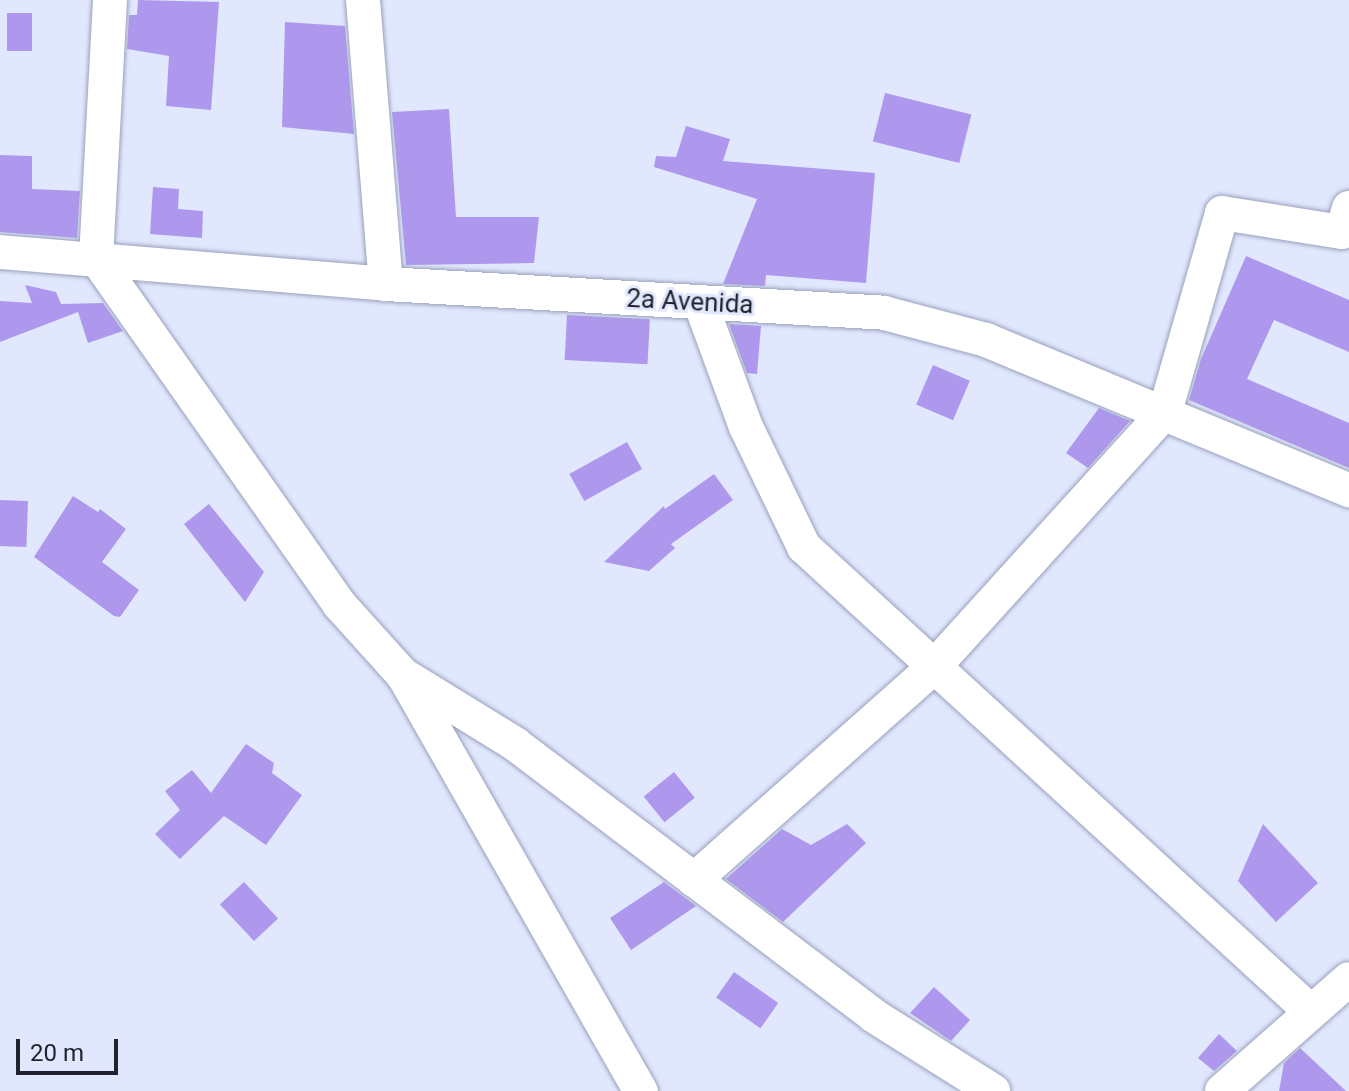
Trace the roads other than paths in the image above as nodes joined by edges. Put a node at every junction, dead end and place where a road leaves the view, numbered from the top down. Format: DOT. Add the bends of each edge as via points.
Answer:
graph roads {
  1 [pos="110,0"];
  2 [pos="363,0"];
  3 [pos="1349,208"];
  4 [pos="0,252"];
  5 [pos="96,258"];
  6 [pos="386,284"];
  7 [pos="700,302"];
  8 [pos="1165,412"];
  9 [pos="1349,490"];
  10 [pos="933,668"];
  11 [pos="403,675"];
  12 [pos="694,880"];
  13 [pos="1349,979"];
  14 [pos="1310,1011"];
  15 [pos="641,1091"];
  16 [pos="993,1091"];
  17 [pos="1222,1091"];
  1 -- 5 [label="street"];
  2 -- 6 [label="street"];
  3 -- 8 [label="street" via="1342,232 1222,213"];
  4 -- 5 [label="street, 2a Avenida"];
  5 -- 6 [label="street, 2a Avenida"];
  5 -- 11 [label="street" via="339,604"];
  6 -- 7 [label="street, 2a Avenida"];
  7 -- 8 [label="street, 2a Avenida" via="884,313 986,340"];
  7 -- 10 [label="street" via="746,427 804,547"];
  8 -- 9 [label="street, 2a Avenida"];
  8 -- 10 [label="street"];
  10 -- 12 [label="street"];
  10 -- 14 [label="street"];
  11 -- 12 [label="street" via="515,744"];
  11 -- 15 [label="street"];
  12 -- 16 [label="street" via="874,1016"];
  13 -- 14 [label="street"];
  14 -- 17 [label="street"];
}
